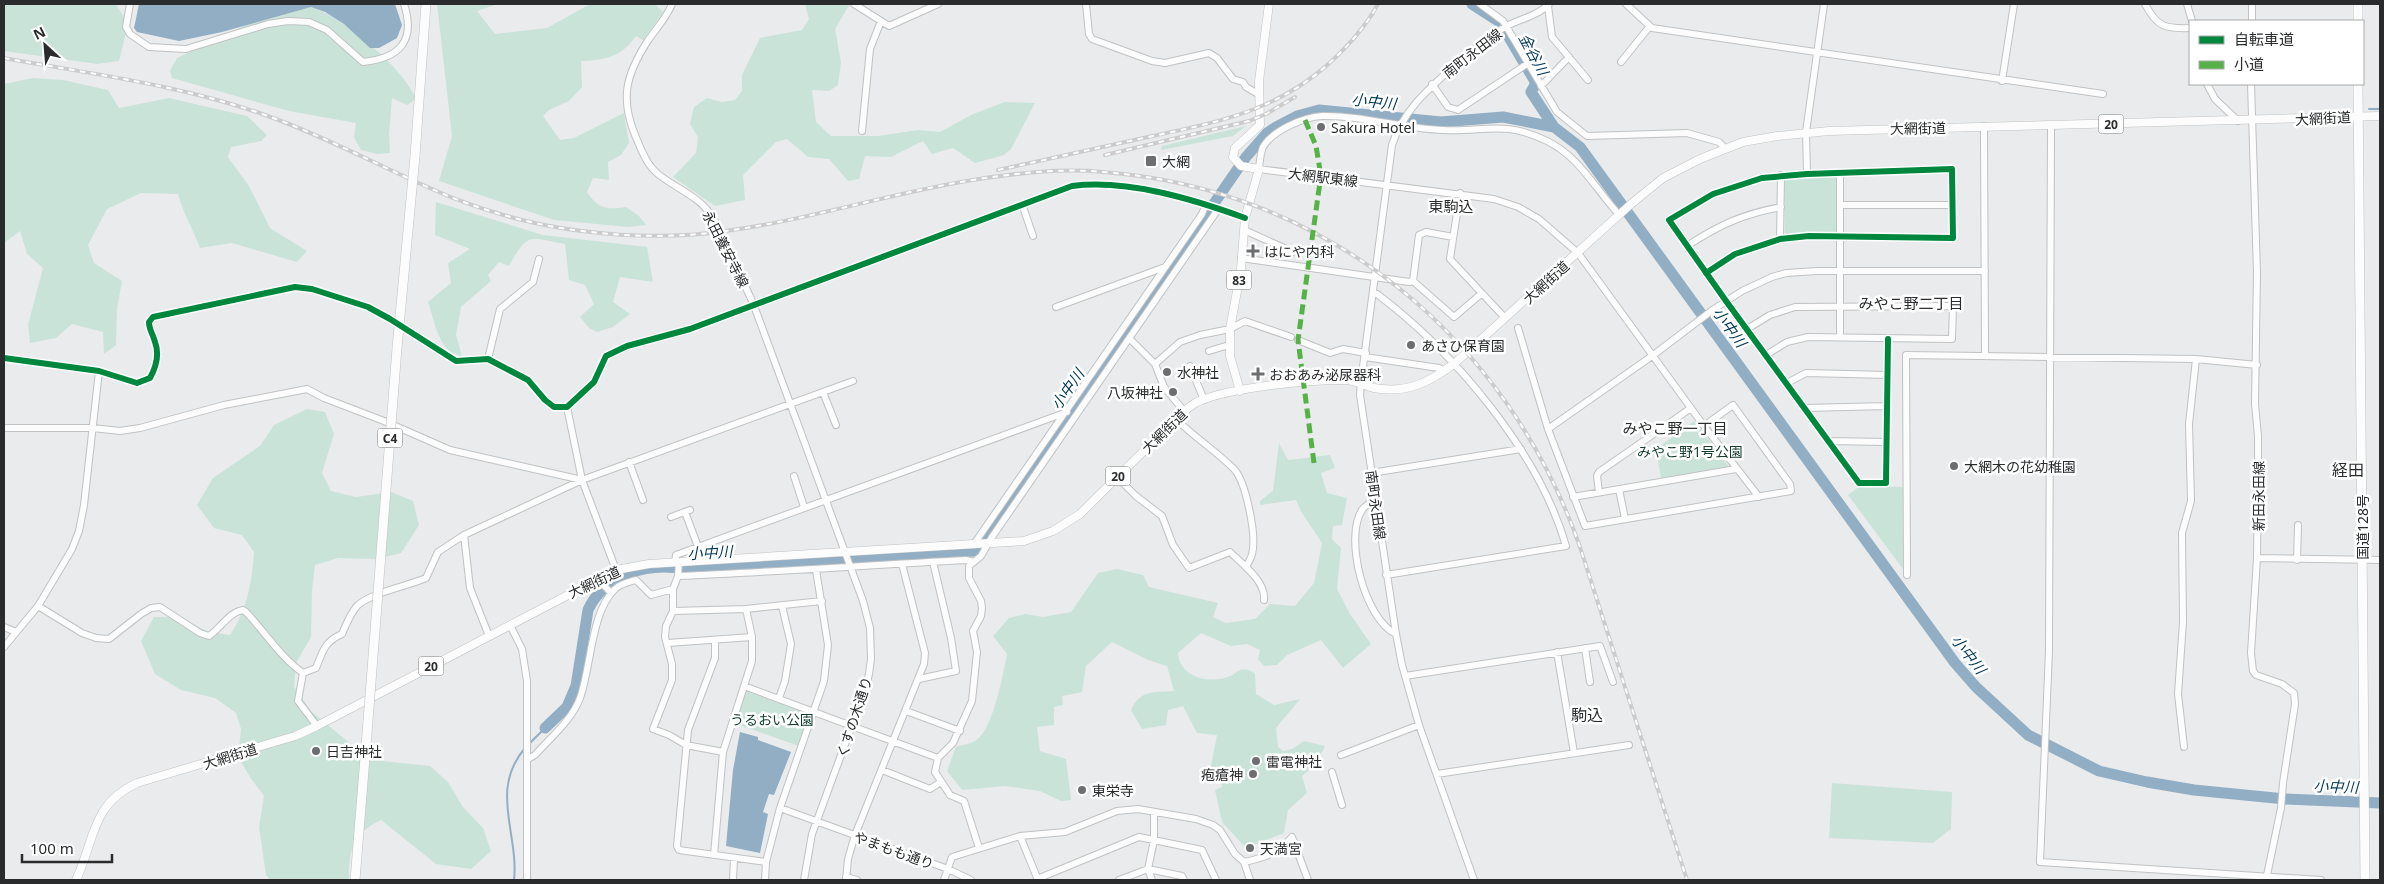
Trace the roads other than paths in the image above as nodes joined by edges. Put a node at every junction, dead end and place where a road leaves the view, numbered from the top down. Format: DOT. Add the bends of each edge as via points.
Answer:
graph roads {
  1 [pos="130,4"];
  2 [pos="404,4"];
  3 [pos="426,4"];
  4 [pos="672,4"];
  5 [pos="854,4"];
  6 [pos="938,4"];
  7 [pos="1086,4"];
  8 [pos="1269,4"];
  9 [pos="1480,4"];
  10 [pos="1626,4"];
  11 [pos="1824,4"];
  12 [pos="2014,4"];
  13 [pos="2145,4"];
  14 [pos="2187,4"];
  15 [pos="2252,4"];
  16 [pos="2358,4"];
  17 [pos="1548,5"];
  18 [pos="2192,20"];
  19 [pos="2252,20"];
  20 [pos="2358,20"];
  21 [pos="881,21"];
  22 [pos="1506,26"];
  23 [pos="1650,26"];
  24 [pos="2189,28"];
  25 [pos="1817,52"];
  26 [pos="1569,57"];
  27 [pos="1621,62"];
  28 [pos="1527,64"];
  29 [pos="1588,80"];
  30 [pos="2002,81"];
  31 [pos="1432,84"];
  32 [pos="2208,85"];
  33 [pos="2251,85"];
  34 [pos="2358,85"];
  35 [pos="1541,86"];
  36 [pos="1258,94"];
  37 [pos="2103,94"];
  38 [pos="2359,116"];
  39 [pos="2380,116"];
  40 [pos="1403,121"];
  41 [pos="2238,121"];
  42 [pos="2252,121"];
  43 [pos="1984,126"];
  44 [pos="2051,126"];
  45 [pos="862,131"];
  46 [pos="1806,132"];
  47 [pos="1725,148"];
  48 [pos="1260,169"];
  49 [pos="1840,173"];
  50 [pos="1807,174"];
  51 [pos="1781,175"];
  52 [pos="1386,185"];
  53 [pos="1460,194"];
  54 [pos="1022,204"];
  55 [pos="1206,204"];
  56 [pos="1840,205"];
  57 [pos="1952,205"];
  58 [pos="1781,206"];
  59 [pos="1219,208"];
  60 [pos="1618,212"];
  61 [pos="1245,218"];
  62 [pos="1244,230"];
  63 [pos="1034,236"];
  64 [pos="1453,236"];
  65 [pos="1840,237"];
  66 [pos="1780,239"];
  67 [pos="1688,246"];
  68 [pos="1293,252"];
  69 [pos="1578,253"];
  70 [pos="1242,258"];
  71 [pos="539,260"];
  72 [pos="1166,267"];
  73 [pos="1839,271"];
  74 [pos="1985,271"];
  75 [pos="1706,273"];
  76 [pos="1374,278"];
  77 [pos="1413,281"];
  78 [pos="1373,293"];
  79 [pos="1481,294"];
  80 [pos="1726,301"];
  81 [pos="754,304"];
  82 [pos="1840,306"];
  83 [pos="1056,307"];
  84 [pos="1505,318"];
  85 [pos="1518,328"];
  86 [pos="1230,329"];
  87 [pos="1747,329"];
  88 [pos="1291,337"];
  89 [pos="1130,338"];
  90 [pos="1840,338"];
  91 [pos="1888,339"];
  92 [pos="1298,340"];
  93 [pos="1229,345"];
  94 [pos="1209,352"];
  95 [pos="1365,355"];
  96 [pos="1766,355"];
  97 [pos="1985,355"];
  98 [pos="1652,356"];
  99 [pos="2051,356"];
  100 [pos="4,358"];
  101 [pos="488,359"];
  102 [pos="2196,359"];
  103 [pos="1455,363"];
  104 [pos="1155,364"];
  105 [pos="2257,365"];
  106 [pos="1190,366"];
  107 [pos="99,371"];
  108 [pos="1445,371"];
  109 [pos="1888,375"];
  110 [pos="853,381"];
  111 [pos="1361,382"];
  112 [pos="1787,383"];
  113 [pos="1240,391"];
  114 [pos="823,392"];
  115 [pos="1204,400"];
  116 [pos="790,404"];
  117 [pos="1887,406"];
  118 [pos="567,407"];
  119 [pos="1691,408"];
  120 [pos="1804,408"];
  121 [pos="1184,411"];
  122 [pos="1066,412"];
  123 [pos="1176,419"];
  124 [pos="836,425"];
  125 [pos="1704,426"];
  126 [pos="4,428"];
  127 [pos="93,428"];
  128 [pos="1548,429"];
  129 [pos="1829,441"];
  130 [pos="1886,442"];
  131 [pos="1521,449"];
  132 [pos="629,462"];
  133 [pos="1736,469"];
  134 [pos="1371,473"];
  135 [pos="794,476"];
  136 [pos="1117,477"];
  137 [pos="582,480"];
  138 [pos="1619,489"];
  139 [pos="1599,492"];
  140 [pos="1573,497"];
  141 [pos="1760,497"];
  142 [pos="643,500"];
  143 [pos="824,500"];
  144 [pos="1375,501"];
  145 [pos="804,507"];
  146 [pos="671,517"];
  147 [pos="1625,519"];
  148 [pos="2298,525"];
  149 [pos="464,535"];
  150 [pos="974,544"];
  151 [pos="987,544"];
  152 [pos="699,547"];
  153 [pos="845,552"];
  154 [pos="2257,558"];
  155 [pos="703,560"];
  156 [pos="2297,560"];
  157 [pos="2362,560"];
  158 [pos="2380,560"];
  159 [pos="677,562"];
  160 [pos="933,562"];
  161 [pos="974,562"];
  162 [pos="902,564"];
  163 [pos="851,566"];
  164 [pos="1246,567"];
  165 [pos="616,570"];
  166 [pos="816,570"];
  167 [pos="1386,575"];
  168 [pos="1907,575"];
  169 [pos="678,576"];
  170 [pos="598,579"];
  171 [pos="673,589"];
  172 [pos="611,593"];
  173 [pos="1264,600"];
  174 [pos="822,601"];
  175 [pos="38,606"];
  176 [pos="782,606"];
  177 [pos="746,609"];
  178 [pos="674,611"];
  179 [pos="510,625"];
  180 [pos="4,627"];
  181 [pos="16,632"];
  182 [pos="1396,634"];
  183 [pos="489,636"];
  184 [pos="752,638"];
  185 [pos="715,640"];
  186 [pos="668,643"];
  187 [pos="4,647"];
  188 [pos="1585,648"];
  189 [pos="1556,652"];
  190 [pos="303,674"];
  191 [pos="1405,676"];
  192 [pos="919,679"];
  193 [pos="1590,682"];
  194 [pos="1613,682"];
  195 [pos="744,686"];
  196 [pos="779,698"];
  197 [pos="906,711"];
  198 [pos="814,712"];
  199 [pos="1419,724"];
  200 [pos="317,726"];
  201 [pos="852,726"];
  202 [pos="960,731"];
  203 [pos="894,741"];
  204 [pos="686,745"];
  205 [pos="1629,745"];
  206 [pos="2184,746"];
  207 [pos="724,752"];
  208 [pos="1574,753"];
  209 [pos="1341,755"];
  210 [pos="938,758"];
  211 [pos="528,759"];
  212 [pos="882,770"];
  213 [pos="1332,772"];
  214 [pos="1437,774"];
  215 [pos="941,782"];
  216 [pos="1342,805"];
  217 [pos="780,808"];
  218 [pos="1154,812"];
  219 [pos="816,822"];
  220 [pos="855,835"];
  221 [pos="1020,836"];
  222 [pos="1154,840"];
  223 [pos="979,848"];
  224 [pos="714,855"];
  225 [pos="734,858"];
  226 [pos="766,862"];
  227 [pos="1244,862"];
  228 [pos="948,869"];
  229 [pos="1148,869"];
  230 [pos="846,878"];
  231 [pos="2266,879"];
  232 [pos="76,880"];
  233 [pos="355,880"];
  234 [pos="526,880"];
  235 [pos="732,880"];
  236 [pos="765,880"];
  237 [pos="804,880"];
  238 [pos="857,880"];
  239 [pos="944,880"];
  240 [pos="971,880"];
  241 [pos="1038,880"];
  242 [pos="1119,880"];
  243 [pos="1152,880"];
  244 [pos="1184,880"];
  245 [pos="1216,880"];
  246 [pos="1250,880"];
  247 [pos="1308,880"];
  248 [pos="1474,880"];
  249 [pos="2321,880"];
  250 [pos="2365,880"];
  1 -- 2 [label="street" via="126,27 130,34 149,47 186,49 268,24 309,22 327,30 363,62 400,51 408,27"];
  3 -- 233 [label="highway, C4, bridge"];
  4 -- 81 [label="street, 永田養安寺線" via="667,18 647,42 628,80 625,96 631,125 648,163 658,174 706,207"];
  5 -- 21 [label="street"];
  6 -- 21 [label="street" via="889,26"];
  7 -- 36 [label="street" via="1092,39 1165,63 1209,52 1218,58 1233,79"];
  8 -- 36 [label="main road"];
  9 -- 22 [label="street"];
  10 -- 23 [label="street"];
  11 -- 25 [label="street"];
  12 -- 30 [label="street"];
  13 -- 24 [label="street" via="2151,17 2163,26 2169,29"];
  14 -- 18 [label="street"];
  15 -- 19 [label="street"];
  16 -- 20 [label="highway"];
  17 -- 22 [label="street, 南町永田線"];
  17 -- 26 [label="street" via="1552,37"];
  21 -- 45 [label="street" via="870,49"];
  22 -- 28 [label="street"];
  22 -- 31 [label="street, 南町永田線"];
  23 -- 25 [label="street" via="1730,41"];
  23 -- 27 [label="street"];
  25 -- 30 [label="street"];
  25 -- 46 [label="street"];
  26 -- 29 [label="street"];
  26 -- 35 [label="street"];
  28 -- 31 [label="street" via="1458,110 1448,107"];
  28 -- 35 [label="street"];
  30 -- 37 [label="street"];
  31 -- 40 [label="street, 南町永田線"];
  32 -- 41 [label="street" via="2216,99"];
  33 -- 42 [label="street, 新田永田線"];
  34 -- 38 [label="highway, 国道128号"];
  35 -- 47 [label="street" via="1564,119 1587,136 1687,133 1719,142"];
  36 -- 48 [label="main road" via="1260,125 1235,148 1233,157 1241,166"];
  38 -- 39 [label="main road, 大網街道"];
  38 -- 42 [label="main road, 大網街道 / 20"];
  38 -- 157 [label="highway, 国道128号"];
  40 -- 48 [label="street" via="1323,116 1304,120 1267,141 1261,154"];
  40 -- 52 [label="street, 南町永田線" via="1392,145"];
  40 -- 60 [label="street" via="1443,130 1510,128 1524,131 1565,150"];
  41 -- 42 [label="main road, 大網街道 / 20"];
  41 -- 44 [label="main road, 大網街道 / 20"];
  42 -- 105 [label="street, 新田永田線"];
  43 -- 44 [label="main road, 大網街道 / 20"];
  43 -- 46 [label="main road, 大網街道 / 20"];
  43 -- 74 [label="street"];
  44 -- 99 [label="street"];
  46 -- 47 [label="main road, 大網街道 / 20"];
  46 -- 50 [label="street"];
  47 -- 60 [label="main road, 大網街道 / 20" via="1663,178"];
  48 -- 52 [label="street, 大網駅東線"];
  48 -- 61 [label="main road, 83"];
  49 -- 50 [label="street"];
  49 -- 56 [label="street"];
  49 -- 57 [label="street" via="1952,169"];
  50 -- 51 [label="street"];
  51 -- 58 [label="street"];
  51 -- 67 [label="street" via="1728,188 1669,220"];
  52 -- 53 [label="street, 大網駅東線"];
  52 -- 76 [label="street, 南町永田線"];
  53 -- 64 [label="street"];
  53 -- 69 [label="street, 大網駅東線" via="1518,206 1539,219"];
  54 -- 55 [label="street" via="1081,185 1122,187"];
  54 -- 63 [label="street"];
  54 -- 81 [label="street"];
  55 -- 59 [label="street"];
  55 -- 72 [label="street"];
  56 -- 57 [label="street"];
  56 -- 65 [label="street"];
  57 -- 65 [label="street" via="1953,238"];
  58 -- 66 [label="street"];
  58 -- 67 [label="street" via="1738,217"];
  59 -- 61 [label="street"];
  59 -- 89 [label="street"];
  60 -- 69 [label="main road, 大網街道 / 20"];
  61 -- 62 [label="main road, 83"];
  62 -- 68 [label="street"];
  62 -- 70 [label="main road, 83"];
  64 -- 77 [label="street" via="1426,232 1419,235"];
  64 -- 79 [label="street" via="1450,259"];
  65 -- 66 [label="street"];
  65 -- 73 [label="street"];
  66 -- 75 [label="street" via="1735,254"];
  67 -- 75 [label="street"];
  69 -- 84 [label="main road, 大網街道 / 20"];
  69 -- 98 [label="street, 大網駅東線"];
  70 -- 76 [label="street"];
  70 -- 86 [label="main road, 83"];
  71 -- 101 [label="street" via="533,282 500,309"];
  72 -- 83 [label="street"];
  72 -- 122 [label="street"];
  73 -- 74 [label="street"];
  73 -- 80 [label="street" via="1772,277"];
  73 -- 82 [label="street"];
  74 -- 97 [label="street"];
  75 -- 80 [label="street"];
  76 -- 77 [label="street"];
  76 -- 78 [label="street, 南町永田線"];
  77 -- 79 [label="street" via="1454,317"];
  78 -- 95 [label="street, 南町永田線"];
  78 -- 103 [label="street" via="1410,318"];
  79 -- 84 [label="street"];
  80 -- 87 [label="street"];
  80 -- 98 [label="street"];
  81 -- 116 [label="street, 永田養安寺線"];
  81 -- 118 [label="street" via="606,356 594,382"];
  82 -- 87 [label="street" via="1801,306 1782,310"];
  82 -- 90 [label="street"];
  82 -- 91 [label="street" via="1953,306 1952,339"];
  84 -- 103 [label="main road, 大網街道 / 20"];
  85 -- 128 [label="street"];
  86 -- 88 [label="street" via="1248,321"];
  86 -- 93 [label="main road, 83"];
  86 -- 104 [label="street" via="1180,342"];
  87 -- 96 [label="street"];
  89 -- 104 [label="street"];
  89 -- 151 [label="street"];
  90 -- 91 [label="street"];
  90 -- 96 [label="street" via="1797,339"];
  91 -- 109 [label="street"];
  92 -- 95 [label="street" via="1330,353 1343,349"];
  93 -- 94 [label="street"];
  93 -- 113 [label="main road, 83"];
  95 -- 108 [label="street"];
  95 -- 111 [label="street, 南町永田線"];
  96 -- 112 [label="street"];
  97 -- 99 [label="street"];
  97 -- 168 [label="street" via="1906,356"];
  98 -- 119 [label="street, 大網駅東線"];
  98 -- 128 [label="street"];
  99 -- 102 [label="street"];
  99 -- 231 [label="street" via="2049,651 2040,862"];
  100 -- 107 [label="street"];
  101 -- 107 [label="street" via="456,361 390,318 312,288 294,287 153,316 149,322 150,331 158,354 150,378 137,383"];
  101 -- 118 [label="street" via="528,380 554,407"];
  102 -- 105 [label="street"];
  102 -- 206 [label="street" via="2189,424 2192,501 2182,533 2183,622 2178,694"];
  103 -- 108 [label="main road, 大網街道 / 20"];
  103 -- 131 [label="street"];
  104 -- 121 [label="street" via="1164,387"];
  105 -- 154 [label="street, 新田永田線"];
  106 -- 115 [label="street"];
  107 -- 127 [label="street"];
  108 -- 111 [label="main road, 大網街道 / 20" via="1432,380 1404,389 1372,388"];
  109 -- 112 [label="street" via="1806,373"];
  109 -- 117 [label="street"];
  110 -- 114 [label="street"];
  111 -- 113 [label="main road, 大網街道 / 20" via="1302,383"];
  111 -- 134 [label="street, 南町永田線"];
  112 -- 120 [label="street"];
  113 -- 115 [label="main road, 大網街道 / 20"];
  114 -- 116 [label="street"];
  114 -- 124 [label="street"];
  115 -- 121 [label="main road, 大網街道 / 20"];
  116 -- 132 [label="street"];
  116 -- 143 [label="street, 永田養安寺線"];
  117 -- 120 [label="street"];
  117 -- 130 [label="street"];
  118 -- 137 [label="street"];
  119 -- 125 [label="street, 大網駅東線"];
  119 -- 139 [label="street" via="1599,472"];
  120 -- 129 [label="street"];
  121 -- 123 [label="main road, 大網街道 / 20"];
  122 -- 143 [label="street"];
  122 -- 150 [label="street"];
  123 -- 136 [label="main road, 大網街道 / 20"];
  123 -- 164 [label="street" via="1235,470 1244,484 1254,536 1253,553"];
  125 -- 133 [label="street, 大網駅東線"];
  125 -- 141 [label="street" via="1732,405 1792,488 1788,493"];
  126 -- 127 [label="street"];
  127 -- 137 [label="street" via="120,431 140,428 224,405 307,389 450,450"];
  127 -- 175 [label="street" via="79,531"];
  128 -- 140 [label="street"];
  129 -- 130 [label="street"];
  129 -- 130 [label="street" via="1859,483 1886,483"];
  131 -- 134 [label="street"];
  131 -- 167 [label="street" via="1549,504 1565,548"];
  132 -- 137 [label="street"];
  132 -- 142 [label="street"];
  133 -- 138 [label="street"];
  133 -- 141 [label="street, 大網駅東線"];
  134 -- 144 [label="street, 南町永田線"];
  135 -- 145 [label="street"];
  136 -- 151 [label="main road, 大網街道 / 20" via="1080,514 1053,531 1024,541"];
  136 -- 164 [label="street" via="1162,516 1173,545 1189,568 1230,552"];
  137 -- 149 [label="street"];
  137 -- 165 [label="street"];
  138 -- 139 [label="street"];
  138 -- 147 [label="street"];
  139 -- 140 [label="street"];
  140 -- 147 [label="street" via="1585,526"];
  141 -- 147 [label="street"];
  143 -- 145 [label="street"];
  143 -- 153 [label="street, 永田養安寺線"];
  144 -- 167 [label="street, 南町永田線"];
  144 -- 182 [label="street" via="1362,510 1358,520 1358,562 1369,606 1389,631"];
  145 -- 152 [label="street"];
  146 -- 152 [label="street" via="688,511"];
  148 -- 156 [label="street"];
  149 -- 183 [label="street" via="470,588"];
  149 -- 190 [label="street" via="438,552 426,578 358,605 342,634 331,639 316,668"];
  150 -- 151 [label="main road, 大網街道 / 20"];
  150 -- 153 [label="main road, 大網街道 / 20"];
  151 -- 161 [label="street"];
  152 -- 155 [label="street"];
  152 -- 159 [label="street" via="676,555"];
  153 -- 155 [label="main road, 大網街道 / 20"];
  153 -- 163 [label="street, くすの木通り"];
  154 -- 156 [label="street"];
  154 -- 231 [label="street, 新田永田線" via="2252,622 2253,671 2294,693 2295,704 2281,808"];
  155 -- 159 [label="main road, 大網街道 / 20"];
  156 -- 157 [label="street"];
  157 -- 158 [label="street"];
  157 -- 250 [label="highway, 国道128号"];
  159 -- 165 [label="main road, 大網街道 / 20"];
  159 -- 169 [label="street"];
  160 -- 161 [label="street"];
  160 -- 162 [label="street"];
  160 -- 192 [label="street" via="956,671"];
  161 -- 202 [label="street" via="968,573 982,601 982,608 973,631 977,660 972,701"];
  162 -- 163 [label="street"];
  162 -- 192 [label="street" via="924,653"];
  163 -- 166 [label="street"];
  163 -- 201 [label="street, くすの木通り" via="868,617 871,653 865,690"];
  164 -- 173 [label="street" via="1261,586"];
  165 -- 170 [label="main road, 大網街道 / 20"];
  166 -- 169 [label="street"];
  166 -- 174 [label="street"];
  167 -- 182 [label="street, 南町永田線"];
  169 -- 171 [label="street"];
  170 -- 172 [label="street"];
  170 -- 179 [label="main road, 大網街道 / 20"];
  171 -- 172 [label="street" via="651,595 636,580 618,586"];
  171 -- 178 [label="street"];
  172 -- 211 [label="street" via="601,613 575,710"];
  174 -- 176 [label="street"];
  174 -- 198 [label="street" via="827,662"];
  175 -- 181 [label="street"];
  175 -- 190 [label="street" via="82,633 109,639 151,608 160,607 209,636 220,629 230,615 242,610"];
  176 -- 177 [label="street"];
  176 -- 196 [label="street" via="791,644"];
  177 -- 178 [label="street"];
  177 -- 184 [label="street"];
  178 -- 186 [label="street" via="666,626"];
  179 -- 183 [label="main road, 大網街道 / 20"];
  179 -- 211 [label="street" via="525,662"];
  180 -- 181 [label="street"];
  181 -- 187 [label="street"];
  182 -- 191 [label="street, 南町永田線"];
  183 -- 200 [label="main road, 大網街道 / 20"];
  184 -- 185 [label="street"];
  184 -- 195 [label="street" via="752,661"];
  185 -- 186 [label="street"];
  185 -- 204 [label="street" via="715,658 688,730"];
  186 -- 204 [label="street" via="672,680 653,729"];
  188 -- 189 [label="street"];
  188 -- 193 [label="street"];
  188 -- 194 [label="street" via="1600,646"];
  189 -- 191 [label="street"];
  189 -- 208 [label="street"];
  190 -- 200 [label="street" via="298,701"];
  191 -- 199 [label="street, 南町永田線"];
  192 -- 197 [label="street"];
  195 -- 196 [label="street"];
  195 -- 207 [label="street"];
  196 -- 198 [label="street"];
  197 -- 202 [label="street"];
  197 -- 203 [label="street"];
  198 -- 201 [label="street"];
  198 -- 217 [label="street"];
  199 -- 209 [label="street"];
  199 -- 214 [label="street, 南町永田線"];
  200 -- 232 [label="main road, 大網街道 / 20" via="295,736 137,783 124,790 98,817"];
  201 -- 203 [label="street"];
  201 -- 219 [label="street, くすの木通り"];
  202 -- 210 [label="street"];
  203 -- 210 [label="street"];
  203 -- 212 [label="street"];
  204 -- 207 [label="street"];
  204 -- 224 [label="street" via="677,846 679,850"];
  205 -- 208 [label="street"];
  207 -- 224 [label="street"];
  208 -- 214 [label="street"];
  210 -- 215 [label="street" via="935,772"];
  211 -- 234 [label="street"];
  212 -- 215 [label="street" via="930,789"];
  212 -- 220 [label="street"];
  213 -- 216 [label="street"];
  214 -- 248 [label="street, 南町永田線"];
  215 -- 223 [label="street" via="950,795 964,801"];
  217 -- 219 [label="street, やまもも通り"];
  217 -- 226 [label="street"];
  218 -- 221 [label="street" via="1138,809 1116,811 1065,832"];
  218 -- 222 [label="street"];
  218 -- 227 [label="street" via="1213,825"];
  219 -- 220 [label="street, やまもも通り"];
  219 -- 237 [label="street, くすの木通り"];
  220 -- 228 [label="street, やまもも通り"];
  220 -- 230 [label="street"];
  221 -- 223 [label="street"];
  221 -- 241 [label="street"];
  222 -- 229 [label="street"];
  222 -- 241 [label="street" via="1139,837"];
  222 -- 245 [label="street" via="1202,850"];
  223 -- 228 [label="street" via="952,857"];
  224 -- 225 [label="street"];
  225 -- 226 [label="street"];
  225 -- 235 [label="street"];
  226 -- 236 [label="street"];
  227 -- 246 [label="street"];
  227 -- 247 [label="street" via="1272,854 1292,837"];
  228 -- 239 [label="street"];
  228 -- 240 [label="street, やまもも通り"];
  229 -- 242 [label="street"];
  229 -- 243 [label="street"];
  229 -- 244 [label="street" via="1182,876"];
  230 -- 238 [label="street"];
  231 -- 249 [label="street"];
}
